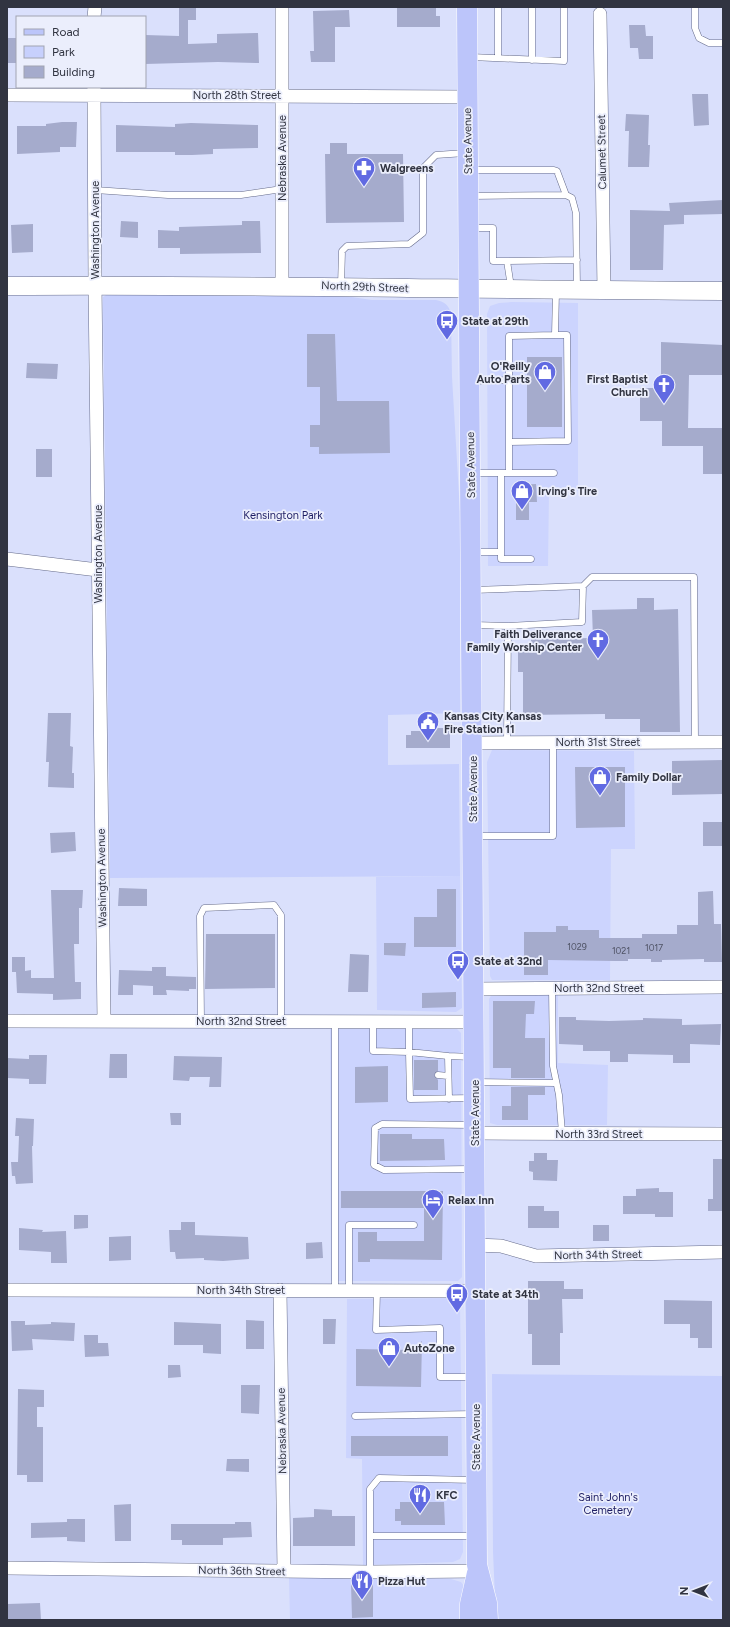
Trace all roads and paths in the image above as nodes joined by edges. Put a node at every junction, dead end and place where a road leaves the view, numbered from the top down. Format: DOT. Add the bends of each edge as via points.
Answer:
graph roads {
  1 [pos="282,7"];
  2 [pos="467,7"];
  3 [pos="498,7"];
  4 [pos="532,7"];
  5 [pos="564,7"];
  6 [pos="694,7"];
  7 [pos="600,10"];
  8 [pos="723,43"];
  9 [pos="467,57"];
  10 [pos="498,58"];
  11 [pos="532,60"];
  12 [pos="94,91"];
  13 [pos="7,95"];
  14 [pos="282,95"];
  15 [pos="467,97"];
  16 [pos="468,161"];
  17 [pos="282,189"];
  18 [pos="95,190"];
  19 [pos="468,196"];
  20 [pos="566,196"];
  21 [pos="468,228"];
  22 [pos="577,260"];
  23 [pos="508,261"];
  24 [pos="95,285"];
  25 [pos="7,286"];
  26 [pos="282,286"];
  27 [pos="341,286"];
  28 [pos="469,290"];
  29 [pos="512,290"];
  30 [pos="556,290"];
  31 [pos="577,290"];
  32 [pos="604,290"];
  33 [pos="723,291"];
  34 [pos="555,336"];
  35 [pos="509,380"];
  36 [pos="470,381"];
  37 [pos="509,442"];
  38 [pos="471,473"];
  39 [pos="501,473"];
  40 [pos="509,473"];
  41 [pos="554,473"];
  42 [pos="471,552"];
  43 [pos="500,552"];
  44 [pos="7,559"];
  45 [pos="531,559"];
  46 [pos="98,570"];
  47 [pos="583,586"];
  48 [pos="472,590"];
  49 [pos="472,625"];
  50 [pos="508,626"];
  51 [pos="696,742"];
  52 [pos="723,742"];
  53 [pos="473,743"];
  54 [pos="507,743"];
  55 [pos="553,743"];
  56 [pos="474,836"];
  57 [pos="723,987"];
  58 [pos="552,988"];
  59 [pos="474,989"];
  60 [pos="7,1021"];
  61 [pos="104,1021"];
  62 [pos="201,1021"];
  63 [pos="281,1021"];
  64 [pos="334,1021"];
  65 [pos="373,1022"];
  66 [pos="409,1022"];
  67 [pos="475,1022"];
  68 [pos="409,1052"];
  69 [pos="448,1056"];
  70 [pos="475,1057"];
  71 [pos="438,1075"];
  72 [pos="448,1076"];
  73 [pos="556,1083"];
  74 [pos="475,1090"];
  75 [pos="449,1098"];
  76 [pos="475,1129"];
  77 [pos="562,1134"];
  78 [pos="723,1134"];
  79 [pos="475,1169"];
  80 [pos="414,1225"];
  81 [pos="475,1245"];
  82 [pos="723,1252"];
  83 [pos="7,1290"];
  84 [pos="280,1290"];
  85 [pos="335,1290"];
  86 [pos="349,1291"];
  87 [pos="377,1291"];
  88 [pos="476,1291"];
  89 [pos="476,1377"];
  90 [pos="476,1414"];
  91 [pos="355,1416"];
  92 [pos="476,1480"];
  93 [pos="371,1536"];
  94 [pos="477,1536"];
  95 [pos="7,1568"];
  96 [pos="478,1571"];
  97 [pos="284,1572"];
  98 [pos="370,1572"];
  99 [pos="470,1620"];
  100 [pos="488,1620"];
  1 -- 14 [label="street, Nebraska Avenue"];
  2 -- 9 [label="main road, State Avenue"];
  3 -- 10 [label="lane"];
  4 -- 11 [label="lane"];
  5 -- 11 [label="lane" via="564,61"];
  6 -- 8 [label="lane" via="695,28 699,38 709,43"];
  7 -- 32 [label="street, Calumet Street"];
  9 -- 10 [label="lane"];
  9 -- 15 [label="main road, State Avenue"];
  10 -- 11 [label="lane"];
  12 -- 13 [label="street, North 28th Street"];
  12 -- 14 [label="street, North 28th Street"];
  12 -- 18 [label="street, Washington Avenue"];
  14 -- 15 [label="street, North 28th Street"];
  14 -- 17 [label="street, Nebraska Avenue"];
  15 -- 16 [label="main road, State Avenue"];
  16 -- 19 [label="main road, State Avenue"];
  16 -- 20 [label="lane" via="557,171"];
  16 -- 27 [label="lane" via="436,155 423,168 422,233 409,244 347,246 342,251"];
  17 -- 18 [label="lane" via="241,195 168,195"];
  17 -- 26 [label="street, Nebraska Avenue"];
  18 -- 24 [label="street, Washington Avenue"];
  19 -- 20 [label="lane"];
  19 -- 21 [label="main road, State Avenue"];
  20 -- 22 [label="lane" via="572,198 576,213"];
  21 -- 23 [label="lane" via="493,228 493,261"];
  21 -- 28 [label="main road, State Avenue"];
  22 -- 23 [label="lane"];
  22 -- 31 [label="lane"];
  23 -- 29 [label="lane"];
  24 -- 25 [label="street, North 29th Street"];
  24 -- 26 [label="street, North 29th Street"];
  24 -- 46 [label="street, Washington Avenue"];
  26 -- 27 [label="street, North 29th Street"];
  27 -- 28 [label="street, North 29th Street"];
  28 -- 29 [label="street, North 29th Street"];
  28 -- 36 [label="main road, State Avenue"];
  29 -- 30 [label="street, North 29th Street"];
  30 -- 31 [label="street, North 29th Street"];
  30 -- 34 [label="lane"];
  31 -- 32 [label="street, North 29th Street"];
  32 -- 33 [label="street, North 29th Street"];
  34 -- 35 [label="lane" via="509,336"];
  34 -- 37 [label="lane" via="567,335 568,441"];
  35 -- 36 [label="lane"];
  35 -- 37 [label="lane"];
  36 -- 38 [label="main road, State Avenue"];
  37 -- 40 [label="lane"];
  38 -- 39 [label="lane"];
  38 -- 42 [label="main road, State Avenue"];
  39 -- 40 [label="lane"];
  39 -- 43 [label="lane"];
  40 -- 41 [label="lane"];
  42 -- 43 [label="lane"];
  42 -- 48 [label="main road, State Avenue"];
  43 -- 45 [label="lane" via="501,559"];
  44 -- 46 [label="street"];
  46 -- 61 [label="street, Washington Avenue"];
  47 -- 48 [label="lane"];
  47 -- 50 [label="lane" via="582,622"];
  47 -- 51 [label="lane" via="592,578 694,577"];
  48 -- 49 [label="main road, State Avenue"];
  49 -- 50 [label="lane"];
  49 -- 53 [label="main road, State Avenue"];
  50 -- 54 [label="lane"];
  51 -- 52 [label="street, North 31st Street"];
  51 -- 55 [label="street, North 31st Street"];
  53 -- 54 [label="street, North 31st Street"];
  53 -- 56 [label="main road, State Avenue"];
  54 -- 55 [label="street, North 31st Street"];
  55 -- 56 [label="lane" via="553,836"];
  56 -- 59 [label="main road, State Avenue"];
  57 -- 58 [label="street, North 32nd Street"];
  58 -- 59 [label="street, North 32nd Street"];
  58 -- 73 [label="lane" via="553,1066"];
  59 -- 67 [label="main road, State Avenue"];
  60 -- 61 [label="street, North 32nd Street"];
  61 -- 62 [label="street, North 32nd Street"];
  62 -- 63 [label="street, North 32nd Street"];
  62 -- 63 [label="lane" via="200,916 204,908 274,905 281,915"];
  63 -- 64 [label="street, North 32nd Street"];
  64 -- 65 [label="street, North 32nd Street"];
  64 -- 85 [label="lane"];
  65 -- 66 [label="street, North 32nd Street"];
  65 -- 68 [label="lane" via="373,1051"];
  66 -- 67 [label="street, North 32nd Street"];
  66 -- 68 [label="lane"];
  67 -- 70 [label="main road, State Avenue"];
  68 -- 69 [label="lane"];
  68 -- 75 [label="lane" via="412,1075 410,1099"];
  69 -- 70 [label="lane"];
  69 -- 72 [label="lane"];
  70 -- 74 [label="main road, State Avenue"];
  71 -- 72 [label="lane"];
  72 -- 75 [label="lane"];
  73 -- 74 [label="lane"];
  73 -- 77 [label="lane"];
  74 -- 75 [label="lane"];
  74 -- 76 [label="main road, State Avenue"];
  76 -- 77 [label="street, North 33rd Street"];
  76 -- 79 [label="main road, State Avenue"];
  76 -- 79 [label="lane" via="382,1124 375,1128 374,1164 384,1170"];
  77 -- 78 [label="street, North 33rd Street"];
  79 -- 81 [label="main road, State Avenue"];
  80 -- 86 [label="lane" via="349,1225"];
  81 -- 82 [label="street, North 34th Street" via="500,1246 536,1256"];
  81 -- 88 [label="main road, State Avenue"];
  83 -- 84 [label="street, North 34th Street"];
  84 -- 85 [label="street, North 34th Street"];
  84 -- 97 [label="street, Nebraska Avenue"];
  85 -- 86 [label="street, North 34th Street"];
  86 -- 87 [label="street, North 34th Street"];
  87 -- 88 [label="street, North 34th Street"];
  87 -- 89 [label="lane" via="376,1330 440,1328 440,1377"];
  88 -- 89 [label="main road, State Avenue"];
  89 -- 90 [label="main road, State Avenue"];
  90 -- 91 [label="lane"];
  90 -- 92 [label="main road, State Avenue"];
  92 -- 93 [label="lane" via="379,1478 370,1489"];
  92 -- 94 [label="main road, State Avenue"];
  93 -- 94 [label="lane"];
  93 -- 98 [label="lane"];
  94 -- 96 [label="main road, State Avenue"];
  95 -- 97 [label="street, North 36th Street"];
  96 -- 98 [label="street, North 36th Street"];
  96 -- 99 [label="main road, State Avenue" via="470,1604"];
  96 -- 100 [label="main road, State Avenue" via="487,1603"];
  97 -- 98 [label="street, North 36th Street"];
}
